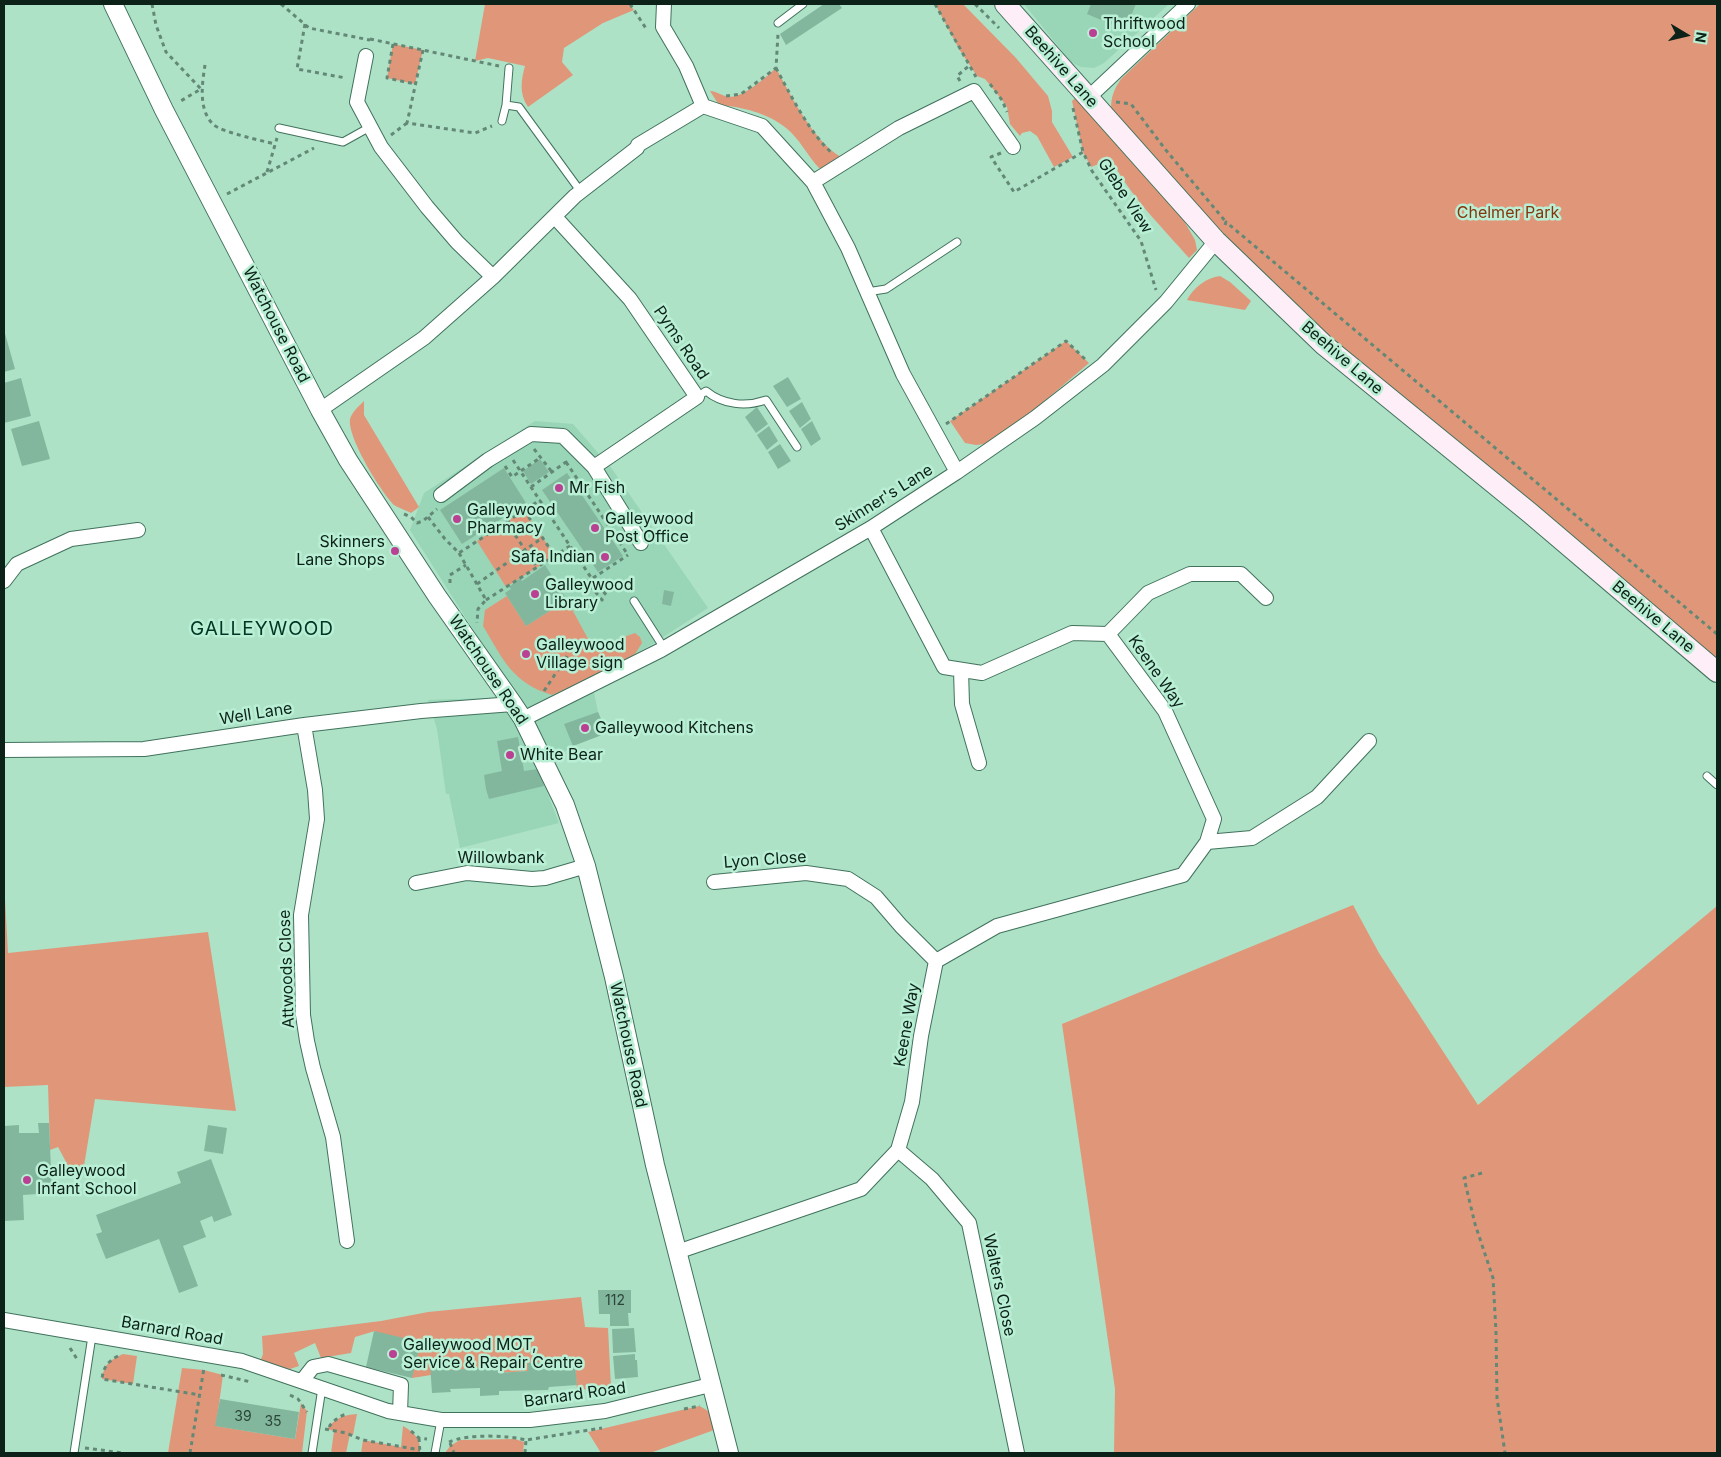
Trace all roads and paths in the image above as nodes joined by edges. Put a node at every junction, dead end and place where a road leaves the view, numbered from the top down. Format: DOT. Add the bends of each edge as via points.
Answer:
graph roads {
  1 [pos="113,4"];
  2 [pos="152,4"];
  3 [pos="281,4"];
  4 [pos="630,4"];
  5 [pos="664,4"];
  6 [pos="803,4"];
  7 [pos="935,4"];
  8 [pos="1005,4"];
  9 [pos="1188,4"];
  10 [pos="778,23"];
  11 [pos="305,24"];
  12 [pos="649,33"];
  13 [pos="370,39"];
  14 [pos="393,44"];
  15 [pos="423,50"];
  16 [pos="366,56"];
  17 [pos="204,65"];
  18 [pos="509,68"];
  19 [pos="776,68"];
  20 [pos="361,81"];
  21 [pos="415,84"];
  22 [pos="201,89"];
  23 [pos="974,91"];
  24 [pos="1085,94"];
  25 [pos="701,101"];
  26 [pos="506,105"];
  27 [pos="164,110"];
  28 [pos="502,121"];
  29 [pos="370,127"];
  30 [pos="279,128"];
  31 [pos="330,140"];
  32 [pos="275,144"];
  33 [pos="1013,147"];
  34 [pos="1083,152"];
  35 [pos="849,160"];
  36 [pos="267,173"];
  37 [pos="813,182"];
  38 [pos="581,192"];
  39 [pos="212,202"];
  40 [pos="555,216"];
  41 [pos="1226,222"];
  42 [pos="1216,241"];
  43 [pos="957,242"];
  44 [pos="493,278"];
  45 [pos="867,292"];
  46 [pos="1161,307"];
  47 [pos="1097,370"];
  48 [pos="697,397"];
  49 [pos="320,410"];
  50 [pos="935,432"];
  51 [pos="538,446"];
  52 [pos="797,447"];
  53 [pos="505,449"];
  54 [pos="562,455"];
  55 [pos="540,458"];
  56 [pos="566,462"];
  57 [pos="505,466"];
  58 [pos="594,466"];
  59 [pos="520,471"];
  60 [pos="552,472"];
  61 [pos="957,472"];
  62 [pos="531,487"];
  63 [pos="441,495"];
  64 [pos="540,500"];
  65 [pos="524,510"];
  66 [pos="382,514"];
  67 [pos="428,516"];
  68 [pos="506,522"];
  69 [pos="871,528"];
  70 [pos="138,530"];
  71 [pos="542,538"];
  72 [pos="641,543"];
  73 [pos="570,546"];
  74 [pos="525,550"];
  75 [pos="459,553"];
  76 [pos="628,555"];
  77 [pos="554,556"];
  78 [pos="466,565"];
  79 [pos="537,567"];
  80 [pos="592,578"];
  81 [pos="4,580"];
  82 [pos="477,584"];
  83 [pos="450,588"];
  84 [pos="608,597"];
  85 [pos="1266,598"];
  86 [pos="486,600"];
  87 [pos="603,601"];
  88 [pos="634,601"];
  89 [pos="471,616"];
  90 [pos="477,623"];
  91 [pos="480,629"];
  92 [pos="1108,634"];
  93 [pos="1717,634"];
  94 [pos="664,648"];
  95 [pos="566,656"];
  96 [pos="961,670"];
  97 [pos="1717,672"];
  98 [pos="542,692"];
  99 [pos="514,704"];
  100 [pos="523,719"];
  101 [pos="304,724"];
  102 [pos="1369,741"];
  103 [pos="5,746"];
  104 [pos="979,764"];
  105 [pos="1707,776"];
  106 [pos="1717,785"];
  107 [pos="1207,842"];
  108 [pos="586,866"];
  109 [pos="714,882"];
  110 [pos="416,883"];
  111 [pos="936,961"];
  112 [pos="898,1150"];
  113 [pos="1482,1173"];
  114 [pos="347,1240"];
  115 [pos="677,1252"];
  116 [pos="4,1320"];
  117 [pos="92,1336"];
  118 [pos="66,1344"];
  119 [pos="123,1354"];
  120 [pos="203,1364"];
  121 [pos="210,1372"];
  122 [pos="217,1374"];
  123 [pos="85,1379"];
  124 [pos="102,1379"];
  125 [pos="302,1381"];
  126 [pos="259,1384"];
  127 [pos="710,1385"];
  128 [pos="322,1388"];
  129 [pos="283,1392"];
  130 [pos="200,1395"];
  131 [pos="400,1413"];
  132 [pos="441,1420"];
  133 [pos="316,1428"];
  134 [pos="419,1438"];
  135 [pos="449,1442"];
  136 [pos="74,1450"];
  137 [pos="420,1452"];
  138 [pos="123,1453"];
  139 [pos="190,1453"];
  140 [pos="312,1453"];
  141 [pos="436,1453"];
  142 [pos="525,1453"];
  143 [pos="729,1453"];
  144 [pos="1017,1453"];
  145 [pos="1505,1453"];
  1 -- 27 [label="street, Watchouse Road"];
  2 -- 22 [label="path" via="166,52"];
  3 -- 11 [label="path"];
  4 -- 12 [label="path"];
  5 -- 25 [label="street" via="663,26"];
  6 -- 10 [label="lane"];
  7 -- 23 [label="path" via="977,76"];
  8 -- 24 [label="main road, Beehive Lane"];
  9 -- 24 [label="street"];
  10 -- 19 [label="path"];
  11 -- 13 [label="path" via="310,28"];
  11 -- 20 [label="path" via="296,69"];
  13 -- 14 [label="path"];
  13 -- 16 [label="path"];
  14 -- 15 [label="path"];
  14 -- 21 [label="path" via="386,78"];
  15 -- 18 [label="path"];
  15 -- 21 [label="path"];
  16 -- 20 [label="street"];
  17 -- 22 [label="path"];
  18 -- 26 [label="lane"];
  19 -- 25 [label="path" via="741,94 729,97 712,90"];
  19 -- 35 [label="path" via="818,138 831,152"];
  20 -- 29 [label="street" via="357,102"];
  21 -- 28 [label="path" via="407,123 475,134"];
  22 -- 27 [label="path"];
  22 -- 32 [label="path" via="206,114 215,126"];
  23 -- 33 [label="street"];
  23 -- 35 [label="street" via="899,128"];
  24 -- 34 [label="path" via="1072,101"];
  24 -- 41 [label="path" via="1131,104"];
  24 -- 42 [label="main road, Beehive Lane"];
  25 -- 37 [label="street" via="762,126"];
  25 -- 38 [label="street" via="638,145"];
  26 -- 28 [label="lane"];
  26 -- 38 [label="lane" via="519,107"];
  27 -- 39 [label="street, Watchouse Road"];
  29 -- 31 [label="lane" via="343,142"];
  29 -- 44 [label="street" via="381,147 427,207"];
  30 -- 31 [label="lane"];
  30 -- 32 [label="path"];
  31 -- 36 [label="path"];
  32 -- 36 [label="path"];
  33 -- 34 [label="path, Glebe View" via="991,157 1014,192"];
  34 -- 46 [label="path, Glebe View" via="1092,171 1141,240"];
  35 -- 37 [label="street"];
  36 -- 39 [label="path"];
  37 -- 45 [label="street"];
  38 -- 40 [label="street"];
  39 -- 49 [label="street, Watchouse Road"];
  40 -- 44 [label="street"];
  40 -- 48 [label="street, Pyms Road" via="630,299"];
  41 -- 42 [label="path"];
  41 -- 93 [label="path"];
  42 -- 46 [label="street, Skinner's Lane"];
  42 -- 97 [label="main road, Beehive Lane" via="1324,345 1530,513"];
  43 -- 45 [label="lane" via="886,289"];
  44 -- 49 [label="street" via="424,338"];
  45 -- 50 [label="street" via="903,374"];
  46 -- 47 [label="street, Skinner's Lane"];
  47 -- 50 [label="path" via="1066,341"];
  47 -- 61 [label="street, Skinner's Lane"];
  48 -- 52 [label="lane" via="706,391 727,402 754,404 766,400"];
  48 -- 58 [label="street, Pyms Road"];
  49 -- 66 [label="street, Watchouse Road"];
  50 -- 61 [label="street"];
  51 -- 55 [label="path" via="533,449"];
  53 -- 58 [label="street" via="531,434 564,436"];
  53 -- 59 [label="path"];
  53 -- 63 [label="street"];
  54 -- 56 [label="path"];
  55 -- 59 [label="path"];
  55 -- 60 [label="path"];
  56 -- 60 [label="path"];
  56 -- 76 [label="path"];
  57 -- 59 [label="path" via="512,477"];
  58 -- 72 [label="street"];
  59 -- 62 [label="path"];
  60 -- 62 [label="path"];
  61 -- 69 [label="street, Skinner's Lane"];
  62 -- 64 [label="path"];
  63 -- 67 [label="path" via="444,503"];
  64 -- 65 [label="path"];
  64 -- 73 [label="path"];
  65 -- 68 [label="path"];
  65 -- 71 [label="path"];
  66 -- 67 [label="path" via="392,510 411,517 417,523"];
  66 -- 99 [label="street, Watchouse Road"];
  67 -- 75 [label="path"];
  68 -- 74 [label="path"];
  68 -- 75 [label="path"];
  69 -- 94 [label="street, Skinner's Lane"];
  69 -- 96 [label="street, Keene Way" via="944,667"];
  70 -- 81 [label="street" via="71,539 17,564"];
  71 -- 74 [label="path"];
  71 -- 77 [label="path"];
  72 -- 76 [label="path" via="643,546"];
  73 -- 77 [label="path"];
  73 -- 80 [label="path"];
  74 -- 79 [label="path"];
  74 -- 82 [label="path"];
  75 -- 78 [label="path"];
  76 -- 80 [label="path"];
  77 -- 79 [label="path"];
  78 -- 82 [label="path"];
  78 -- 83 [label="path" via="450,575"];
  79 -- 86 [label="path"];
  80 -- 84 [label="path"];
  80 -- 87 [label="path" via="587,582"];
  82 -- 86 [label="path"];
  85 -- 92 [label="street, Keene Way" via="1241,574 1190,574 1148,593"];
  86 -- 90 [label="path" via="478,609"];
  88 -- 94 [label="lane"];
  89 -- 90 [label="path"];
  90 -- 91 [label="path"];
  92 -- 96 [label="street, Keene Way" via="1072,633 982,673"];
  92 -- 107 [label="street, Keene Way" via="1166,711 1214,819"];
  94 -- 100 [label="street, Skinner's Lane"];
  95 -- 98 [label="path"];
  96 -- 104 [label="street" via="962,704"];
  99 -- 100 [label="street, Watchouse Road"];
  99 -- 101 [label="street, Well Lane"];
  100 -- 108 [label="street, Watchouse Road" via="565,805"];
  101 -- 103 [label="street, Well Lane" via="144,749"];
  101 -- 114 [label="street, Attwoods Close" via="317,812 301,915 303,1015 313,1068 335,1147"];
  102 -- 107 [label="street" via="1316,797 1252,838"];
  105 -- 106 [label="lane"];
  107 -- 111 [label="street, Keene Way" via="1183,875 997,926"];
  108 -- 110 [label="street, Willowbank" via="544,878 467,873"];
  108 -- 115 [label="street, Watchouse Road"];
  109 -- 111 [label="street, Lyon Close" via="806,873 848,879 876,897"];
  111 -- 112 [label="street, Keene Way" via="912,1102"];
  112 -- 115 [label="street, Keene Way" via="861,1190"];
  112 -- 144 [label="street, Walters Close" via="932,1179 968,1223"];
  113 -- 145 [label="path" via="1464,1178 1493,1278 1497,1398"];
  115 -- 127 [label="street, Watchouse Road"];
  116 -- 117 [label="street, Barnard Road"];
  117 -- 120 [label="street, Barnard Road"];
  117 -- 123 [label="lane"];
  118 -- 123 [label="path" via="79,1364 78,1377"];
  119 -- 124 [label="path" via="112,1359 103,1370"];
  120 -- 121 [label="path"];
  120 -- 125 [label="street, Barnard Road" via="242,1360"];
  120 -- 130 [label="path"];
  122 -- 126 [label="path"];
  123 -- 124 [label="path"];
  123 -- 136 [label="lane"];
  124 -- 130 [label="path"];
  125 -- 128 [label="street, Barnard Road"];
  125 -- 131 [label="street" via="313,1366 328,1364 400,1385"];
  127 -- 132 [label="street, Barnard Road" via="605,1411 530,1420"];
  127 -- 143 [label="street, Watchouse Road"];
  128 -- 131 [label="street, Barnard Road"];
  128 -- 133 [label="lane"];
  129 -- 133 [label="path" via="298,1399 307,1411 306,1425"];
  130 -- 139 [label="path"];
  131 -- 132 [label="street, Barnard Road"];
  132 -- 141 [label="lane"];
  133 -- 137 [label="path"];
  133 -- 140 [label="lane"];
  134 -- 137 [label="path"];
  135 -- 142 [label="path" via="468,1437 515,1437 526,1440"];
  136 -- 138 [label="path"];
}
